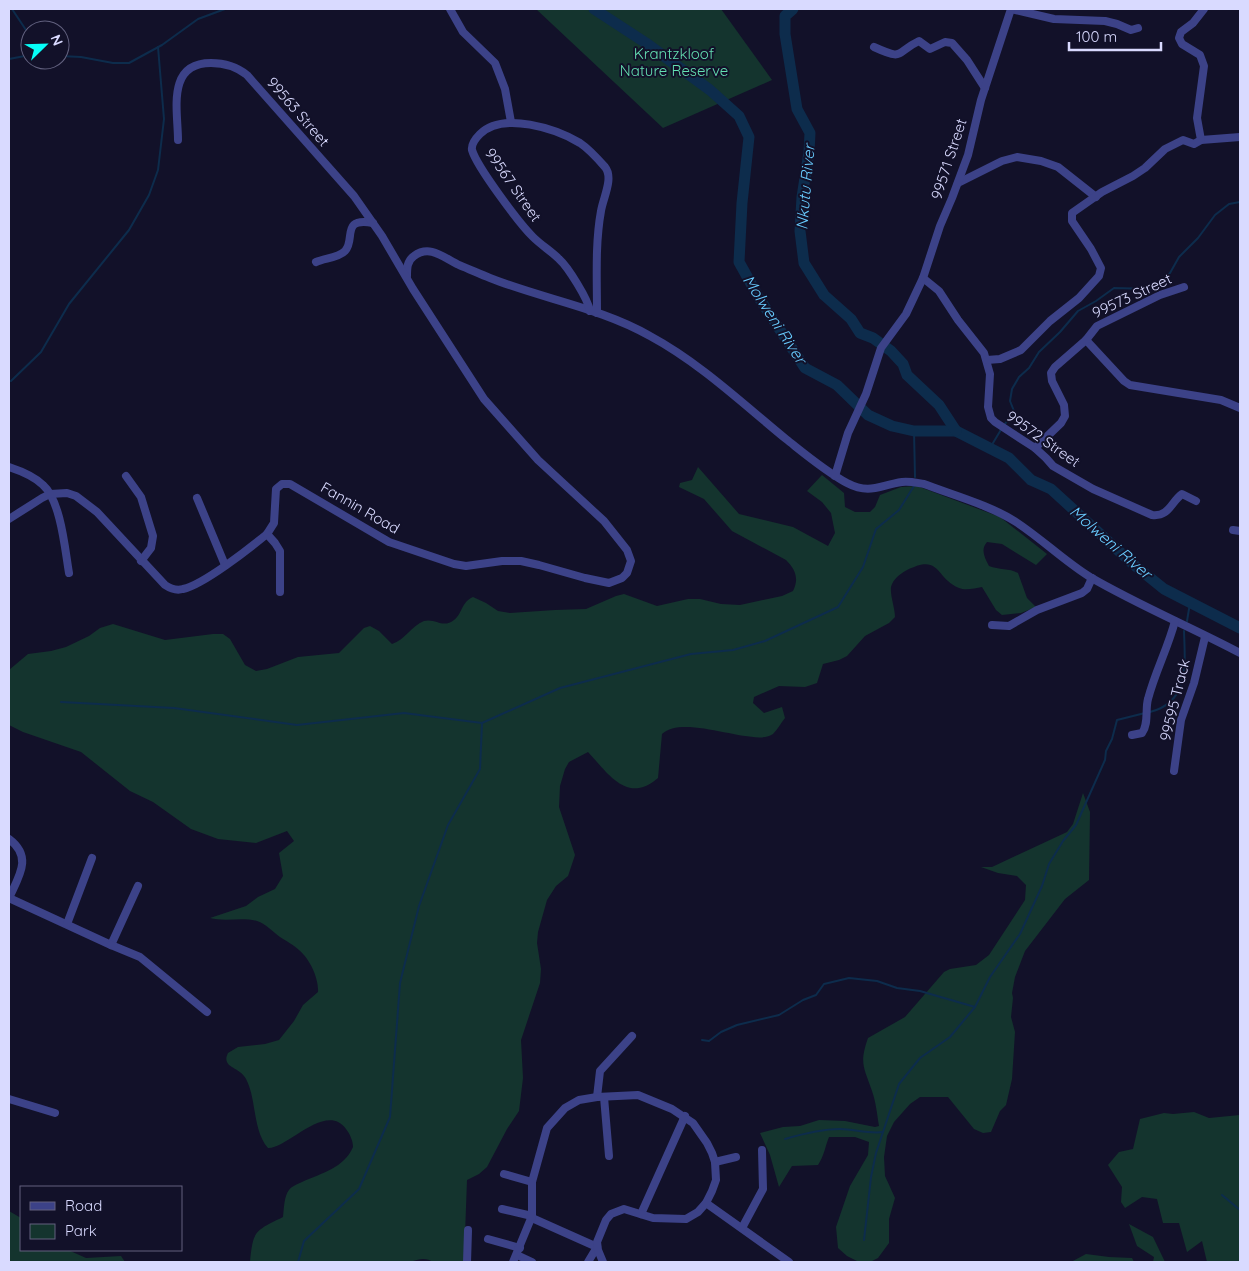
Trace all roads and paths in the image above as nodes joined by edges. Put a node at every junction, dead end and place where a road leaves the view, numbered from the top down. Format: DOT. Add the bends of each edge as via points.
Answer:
graph roads {
  1 [pos="450,9"];
  2 [pos="1011,9"];
  3 [pos="1204,9"];
  4 [pos="1138,28"];
  5 [pos="874,47"];
  6 [pos="985,88"];
  7 [pos="511,122"];
  8 [pos="1240,137"];
  9 [pos="178,140"];
  10 [pos="1201,140"];
  11 [pos="958,183"];
  12 [pos="1096,197"];
  13 [pos="373,223"];
  14 [pos="316,262"];
  15 [pos="406,278"];
  16 [pos="923,278"];
  17 [pos="1184,287"];
  18 [pos="594,312"];
  19 [pos="1086,340"];
  20 [pos="987,360"];
  21 [pos="1240,408"];
  22 [pos="1035,448"];
  23 [pos="9,467"];
  24 [pos="126,476"];
  25 [pos="835,476"];
  26 [pos="50,494"];
  27 [pos="197,498"];
  28 [pos="1196,501"];
  29 [pos="9,519"];
  30 [pos="267,534"];
  31 [pos="141,560"];
  32 [pos="225,565"];
  33 [pos="69,573"];
  34 [pos="1092,578"];
  35 [pos="280,592"];
  36 [pos="1175,621"];
  37 [pos="992,626"];
  38 [pos="1205,637"];
  39 [pos="1240,653"];
  40 [pos="1132,735"];
  41 [pos="1174,771"];
  42 [pos="9,839"];
  43 [pos="92,858"];
  44 [pos="138,886"];
  45 [pos="9,898"];
  46 [pos="67,924"];
  47 [pos="112,943"];
  48 [pos="207,1012"];
  49 [pos="632,1036"];
  50 [pos="600,1097"];
  51 [pos="9,1098"];
  52 [pos="55,1113"];
  53 [pos="685,1116"];
  54 [pos="762,1150"];
  55 [pos="609,1156"];
  56 [pos="736,1157"];
  57 [pos="716,1162"];
  58 [pos="504,1174"];
  59 [pos="532,1182"];
  60 [pos="706,1203"];
  61 [pos="502,1208"];
  62 [pos="641,1214"];
  63 [pos="532,1217"];
  64 [pos="742,1228"];
  65 [pos="468,1230"];
  66 [pos="488,1239"];
  67 [pos="597,1247"];
  68 [pos="517,1255"];
  69 [pos="467,1262"];
  70 [pos="532,1262"];
  71 [pos="588,1262"];
  72 [pos="603,1262"];
  73 [pos="789,1262"];
  1 -- 7 [label="street" via="464,32 495,63 507,97"];
  2 -- 4 [label="street" via="1054,19 1105,21 1131,30"];
  2 -- 6 [label="street, 99571 Street"];
  3 -- 10 [label="street" via="1179,38 1182,44 1200,55 1204,66 1197,118"];
  5 -- 6 [label="street" via="893,55 919,41 932,49 945,42 952,43"];
  6 -- 11 [label="street, 99571 Street"];
  7 -- 18 [label="street, 99567 Street" via="546,129 577,142 606,168"];
  7 -- 18 [label="street, 99567 Street" via="486,129 473,143 472,150 498,192 532,236 565,266"];
  8 -- 10 [label="street"];
  9 -- 13 [label="street, 99563 Street" via="176,98 180,80 189,68 204,63 221,63 241,70 354,196"];
  10 -- 12 [label="street" via="1194,144 1186,140 1178,142 1160,153 1140,172"];
  11 -- 12 [label="street" via="1017,157 1058,167"];
  11 -- 16 [label="street, 99571 Street"];
  12 -- 20 [label="street" via="1072,213 1071,218 1101,272 1079,298 1021,350 1000,359"];
  13 -- 14 [label="street" via="354,225 345,250"];
  13 -- 15 [label="street, 99563 Street"];
  15 -- 18 [label="street" via="410,261 428,250 491,278"];
  15 -- 30 [label="street, Fannin Road" via="484,399 538,460 622,542 630,561 627,573 609,583 521,561 466,566 454,564 389,542 290,484 276,489 274,523"];
  16 -- 20 [label="street, 99572 Street" via="939,291"];
  16 -- 25 [label="street, 99571 Street" via="906,314 882,345"];
  17 -- 19 [label="street, 99573 Street" via="1102,323"];
  18 -- 25 [label="street" via="651,336 700,369"];
  19 -- 21 [label="street" via="1130,385 1221,400"];
  19 -- 22 [label="street, 99573 Street" via="1053,370 1052,382 1064,405 1065,416"];
  20 -- 22 [label="street, 99572 Street" via="990,374 988,407 992,418"];
  22 -- 28 [label="street, 99572 Street" via="1053,466 1082,483 1152,515 1166,512 1182,494"];
  23 -- 26 [label="street" via="39,481"];
  24 -- 31 [label="street" via="141,497 154,536 151,548"];
  25 -- 34 [label="street" via="857,487 872,489 900,482 924,484 999,513 1015,521"];
  26 -- 29 [label="street"];
  26 -- 31 [label="street" via="67,493 84,500"];
  26 -- 33 [label="street" via="60,518"];
  27 -- 32 [label="street"];
  30 -- 32 [label="street"];
  30 -- 35 [label="street" via="280,551"];
  31 -- 32 [label="street" via="165,585 178,590 193,586"];
  34 -- 36 [label="street"];
  34 -- 37 [label="street" via="1082,593 1037,610 1009,626"];
  36 -- 38 [label="street"];
  36 -- 40 [label="street" via="1148,701 1146,727 1142,733"];
  38 -- 39 [label="street"];
  38 -- 41 [label="street, 99595 Track" via="1181,720"];
  42 -- 45 [label="street" via="19,849 23,862"];
  43 -- 46 [label="street"];
  44 -- 47 [label="street"];
  45 -- 46 [label="street"];
  46 -- 47 [label="street"];
  47 -- 48 [label="street" via="140,957"];
  49 -- 50 [label="street" via="600,1071"];
  50 -- 53 [label="street" via="638,1095"];
  50 -- 55 [label="street"];
  50 -- 59 [label="street" via="572,1103 547,1128"];
  51 -- 52 [label="street"];
  53 -- 57 [label="street" via="707,1143"];
  53 -- 62 [label="street"];
  54 -- 64 [label="street" via="763,1189"];
  56 -- 57 [label="street"];
  57 -- 60 [label="street" via="716,1180"];
  58 -- 59 [label="street"];
  59 -- 63 [label="street"];
  60 -- 62 [label="street" via="686,1219 653,1218"];
  60 -- 64 [label="street"];
  61 -- 63 [label="street"];
  62 -- 67 [label="street" via="624,1210 611,1214"];
  63 -- 67 [label="street"];
  63 -- 68 [label="street"];
  64 -- 73 [label="street"];
  65 -- 69 [label="street"];
  66 -- 68 [label="street"];
  67 -- 71 [label="street"];
  67 -- 72 [label="street"];
  68 -- 70 [label="street"];
}
